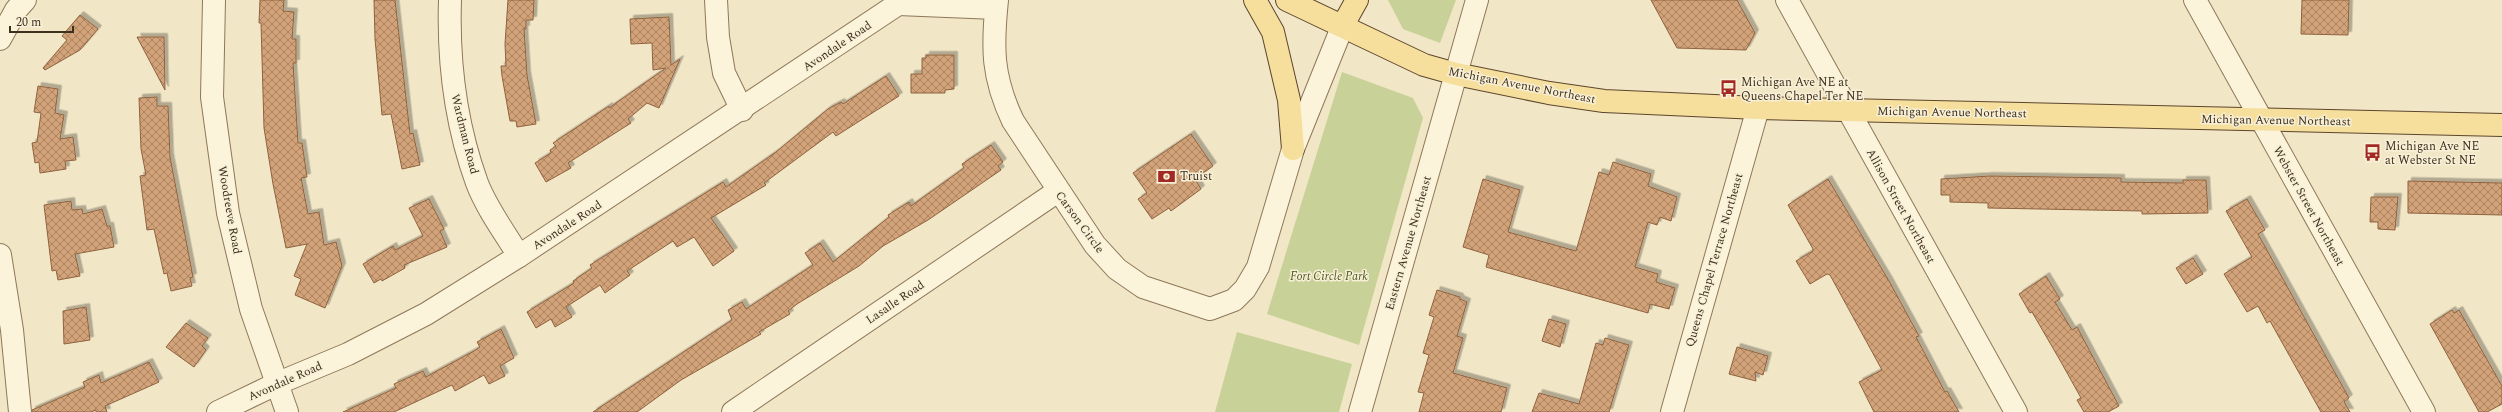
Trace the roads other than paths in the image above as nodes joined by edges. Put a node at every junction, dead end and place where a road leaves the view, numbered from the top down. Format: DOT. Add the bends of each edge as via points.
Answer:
graph roads {
  1 [pos="25,0"];
  2 [pos="214,0"];
  3 [pos="450,0"];
  4 [pos="716,0"];
  5 [pos="1255,0"];
  6 [pos="1287,0"];
  7 [pos="1318,0"];
  8 [pos="1357,0"];
  9 [pos="1477,0"];
  10 [pos="1787,0"];
  11 [pos="2195,0"];
  12 [pos="896,2"];
  13 [pos="996,4"];
  14 [pos="1343,25"];
  15 [pos="0,39"];
  16 [pos="1456,74"];
  17 [pos="1758,108"];
  18 [pos="742,110"];
  19 [pos="1848,110"];
  20 [pos="2262,120"];
  21 [pos="2502,125"];
  22 [pos="1293,149"];
  23 [pos="1058,191"];
  24 [pos="0,255"];
  25 [pos="519,256"];
  26 [pos="276,384"];
  27 [pos="20,412"];
  28 [pos="218,412"];
  29 [pos="288,412"];
  30 [pos="733,412"];
  31 [pos="1360,412"];
  32 [pos="1672,412"];
  33 [pos="2016,412"];
  34 [pos="2424,412"];
  1 -- 15 [label="street" via="16,10"];
  2 -- 26 [label="street, Woodreeve Road" via="212,97 228,213 251,309"];
  3 -- 25 [label="street, Wardman Road" via="453,86 463,135 477,183"];
  4 -- 18 [label="street" via="718,37 724,73"];
  5 -- 22 [label="main road" via="1273,32 1288,100"];
  6 -- 14 [label="main road"];
  7 -- 14 [label="main road"];
  8 -- 14 [label="main road"];
  9 -- 16 [label="street, Eastern Avenue Northeast"];
  10 -- 19 [label="street, Allison Street Northeast"];
  11 -- 20 [label="street, Webster Street Northeast"];
  12 -- 13 [label="street"];
  12 -- 18 [label="street, Avondale Road"];
  13 -- 23 [label="street, Carson Circle" via="994,56 1003,101"];
  14 -- 16 [label="main road, Michigan Avenue Northeast" via="1414,61"];
  14 -- 22 [label="street, Carson Circle"];
  16 -- 17 [label="main road, Michigan Avenue Northeast" via="1554,94 1604,101"];
  16 -- 31 [label="street, Eastern Avenue Northeast"];
  17 -- 19 [label="main road, Michigan Avenue Northeast"];
  17 -- 32 [label="street, Queens Chapel Terrace Northeast"];
  18 -- 25 [label="street, Avondale Road"];
  19 -- 20 [label="main road, Michigan Avenue Northeast"];
  19 -- 33 [label="street, Allison Street Northeast"];
  20 -- 21 [label="main road, Michigan Avenue Northeast"];
  20 -- 34 [label="street, Webster Street Northeast"];
  22 -- 23 [label="street, Carson Circle" via="1258,267 1245,289 1234,300 1210,309 1143,287 1117,269 1095,245"];
  23 -- 30 [label="street, Lasalle Road"];
  24 -- 27 [label="street" via="12,330"];
  25 -- 26 [label="street, Avondale Road" via="426,314 348,354"];
  26 -- 28 [label="street, Avondale Road"];
  26 -- 29 [label="street, Woodreeve Road"];
}
